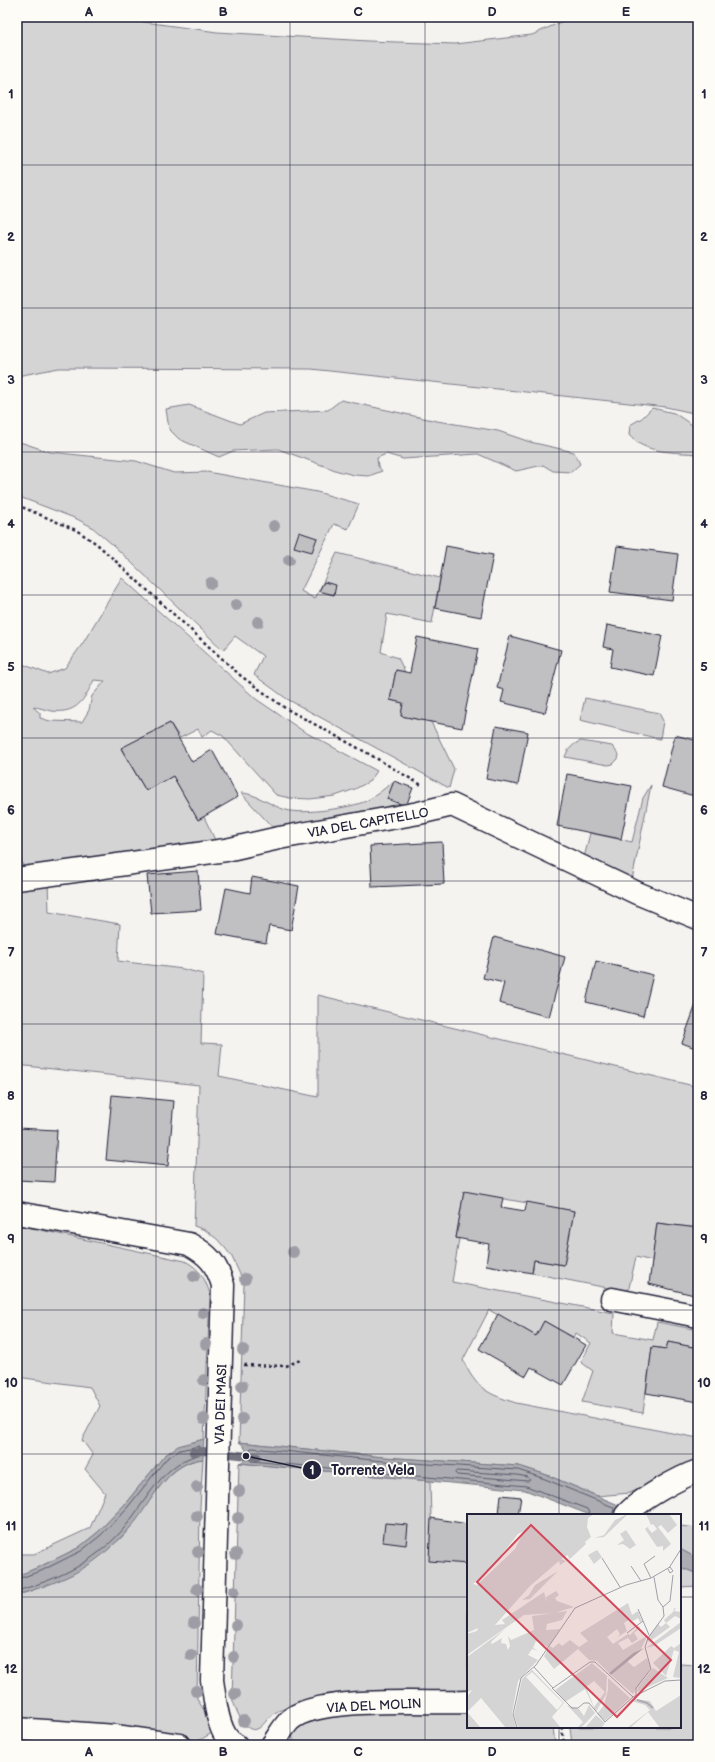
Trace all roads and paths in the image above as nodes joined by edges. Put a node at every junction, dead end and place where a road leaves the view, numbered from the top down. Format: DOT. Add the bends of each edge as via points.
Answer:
graph roads {
  1 [pos="17,505"];
  2 [pos="452,805"];
  3 [pos="17,879"];
  4 [pos="698,918"];
  5 [pos="17,1213"];
  6 [pos="612,1299"];
  7 [pos="698,1316"];
  8 [pos="300,1360"];
  9 [pos="222,1361"];
  10 [pos="698,1471"];
  11 [pos="627,1514"];
  12 [pos="467,1702"];
  13 [pos="562,1728"];
  14 [pos="17,1729"];
  15 [pos="230,1744"];
  16 [pos="179,1745"];
  17 [pos="272,1745"];
  18 [pos="564,1745"];
  1 -- 2 [label="path" via="76,530 97,544 241,676 285,708 369,754"];
  2 -- 3 [label="street, VIA DEL CAPITELLO" via="210,853"];
  2 -- 4 [label="street" via="637,893"];
  5 -- 9 [label="street, VIA DEI MASI" via="183,1243 206,1253 223,1285"];
  6 -- 7 [label="street"];
  8 -- 9 [label="path" via="286,1366 241,1365"];
  9 -- 15 [label="street, VIA DEI MASI" via="212,1680 218,1716"];
  10 -- 11 [label="street" via="639,1503"];
  12 -- 17 [label="street, VIA DEL MOLIN" via="339,1704 314,1709 291,1720"];
  13 -- 18 [label="path"];
  14 -- 16 [label="street" via="115,1736"];
}
